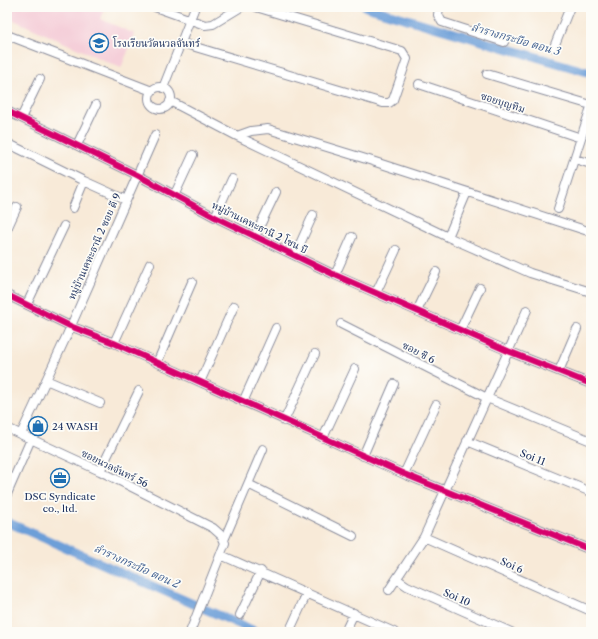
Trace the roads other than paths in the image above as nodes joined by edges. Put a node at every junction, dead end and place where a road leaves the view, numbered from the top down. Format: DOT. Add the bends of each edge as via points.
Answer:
graph roads {
  1 [pos="155,7"];
  2 [pos="195,7"];
  3 [pos="241,7"];
  4 [pos="256,7"];
  5 [pos="439,7"];
  6 [pos="570,7"];
  7 [pos="190,20"];
  8 [pos="7,36"];
  9 [pos="504,42"];
  10 [pos="182,43"];
  11 [pos="554,47"];
  12 [pos="487,74"];
  13 [pos="40,79"];
  14 [pos="419,84"];
  15 [pos="162,88"];
  16 [pos="152,91"];
  17 [pos="170,101"];
  18 [pos="96,106"];
  19 [pos="591,106"];
  20 [pos="7,111"];
  21 [pos="21,118"];
  22 [pos="155,135"];
  23 [pos="237,136"];
  24 [pos="581,138"];
  25 [pos="7,143"];
  26 [pos="77,145"];
  27 [pos="193,155"];
  28 [pos="575,159"];
  29 [pos="591,164"];
  30 [pos="137,175"];
  31 [pos="232,179"];
  32 [pos="84,181"];
  33 [pos="276,192"];
  34 [pos="467,192"];
  35 [pos="174,196"];
  36 [pos="126,200"];
  37 [pos="17,207"];
  38 [pos="73,208"];
  39 [pos="558,209"];
  40 [pos="314,215"];
  41 [pos="215,217"];
  42 [pos="64,226"];
  43 [pos="7,229"];
  44 [pos="591,232"];
  45 [pos="255,236"];
  46 [pos="352,237"];
  47 [pos="448,237"];
  48 [pos="396,250"];
  49 [pos="295,255"];
  50 [pos="150,264"];
  51 [pos="436,272"];
  52 [pos="334,274"];
  53 [pos="192,282"];
  54 [pos="480,288"];
  55 [pos="591,292"];
  56 [pos="376,293"];
  57 [pos="7,295"];
  58 [pos="27,304"];
  59 [pos="234,306"];
  60 [pos="527,310"];
  61 [pos="417,311"];
  62 [pos="341,324"];
  63 [pos="70,326"];
  64 [pos="276,328"];
  65 [pos="577,329"];
  66 [pos="460,330"];
  67 [pos="114,343"];
  68 [pos="508,351"];
  69 [pos="315,354"];
  70 [pos="157,363"];
  71 [pos="355,369"];
  72 [pos="559,371"];
  73 [pos="46,380"];
  74 [pos="200,382"];
  75 [pos="394,384"];
  76 [pos="591,384"];
  77 [pos="139,391"];
  78 [pos="487,398"];
  79 [pos="243,402"];
  80 [pos="100,403"];
  81 [pos="436,405"];
  82 [pos="284,421"];
  83 [pos="7,428"];
  84 [pos="21,434"];
  85 [pos="323,438"];
  86 [pos="31,439"];
  87 [pos="467,441"];
  88 [pos="591,441"];
  89 [pos="264,449"];
  90 [pos="363,456"];
  91 [pos="100,472"];
  92 [pos="404,474"];
  93 [pos="248,484"];
  94 [pos="444,491"];
  95 [pos="591,492"];
  96 [pos="7,494"];
  97 [pos="353,536"];
  98 [pos="424,537"];
  99 [pos="224,540"];
  100 [pos="591,550"];
  101 [pos="221,555"];
  102 [pos="261,571"];
  103 [pos="396,579"];
  104 [pos="389,590"];
  105 [pos="307,593"];
  106 [pos="591,611"];
  107 [pos="354,613"];
  108 [pos="240,615"];
  109 [pos="190,632"];
  110 [pos="289,632"];
  111 [pos="345,632"];
  112 [pos="394,632"];
  113 [pos="510,632"];
  1 -- 7 [label="street"];
  2 -- 7 [label="street"];
  3 -- 7 [label="street" via="213,24 205,25"];
  4 -- 10 [label="street" via="402,51 407,59 393,100 383,103"];
  5 -- 9 [label="street" via="438,15 442,22"];
  6 -- 11 [label="street"];
  7 -- 10 [label="street"];
  8 -- 16 [label="street"];
  10 -- 15 [label="street"];
  12 -- 19 [label="street"];
  13 -- 21 [label="street"];
  14 -- 24 [label="street, ซอยบุญทิม"];
  15 -- 16 [label="street"];
  15 -- 17 [label="street" via="168,92"];
  16 -- 17 [label="street" via="149,102 155,108 166,108"];
  17 -- 23 [label="street"];
  18 -- 26 [label="street"];
  19 -- 24 [label="street"];
  20 -- 21 [label="street, หมู่บ้านเคหะธานี 2 โซน บี"];
  21 -- 26 [label="street, หมู่บ้านเคหะธานี 2 โซน บี"];
  22 -- 30 [label="street, หมู่บ้านเคหะธานี 2 ซอย ดี 9"];
  23 -- 34 [label="street" via="268,129"];
  23 -- 47 [label="street"];
  24 -- 28 [label="street"];
  25 -- 32 [label="street"];
  26 -- 30 [label="street, หมู่บ้านเคหะธานี 2 โซน บี"];
  27 -- 35 [label="street"];
  28 -- 29 [label="street"];
  28 -- 39 [label="street"];
  30 -- 35 [label="street, หมู่บ้านเคหะธานี 2 โซน บี"];
  30 -- 36 [label="street, หมู่บ้านเคหะธานี 2 ซอย ดี 9"];
  31 -- 41 [label="street"];
  32 -- 36 [label="street"];
  32 -- 38 [label="street"];
  33 -- 45 [label="street"];
  34 -- 44 [label="street"];
  34 -- 47 [label="street"];
  35 -- 41 [label="street, หมู่บ้านเคหะธานี 2 โซน บี"];
  36 -- 63 [label="street, หมู่บ้านเคหะธานี 2 ซอย ดี 9"];
  37 -- 43 [label="street"];
  40 -- 49 [label="street"];
  41 -- 45 [label="street, หมู่บ้านเคหะธานี 2 โซน บี"];
  42 -- 58 [label="street"];
  45 -- 49 [label="street, หมู่บ้านเคหะธานี 2 โซน บี"];
  46 -- 52 [label="street"];
  47 -- 55 [label="street" via="530,273"];
  48 -- 56 [label="street"];
  49 -- 52 [label="street, หมู่บ้านเคหะธานี 2 โซน บี"];
  50 -- 67 [label="street"];
  51 -- 61 [label="street"];
  52 -- 56 [label="street, หมู่บ้านเคหะธานี 2 โซน บี"];
  53 -- 70 [label="street"];
  54 -- 66 [label="street"];
  56 -- 61 [label="street, หมู่บ้านเคหะธานี 2 โซน บี"];
  57 -- 58 [label="street"];
  58 -- 63 [label="street"];
  59 -- 74 [label="street"];
  60 -- 68 [label="street"];
  61 -- 66 [label="street, หมู่บ้านเคหะธานี 2 โซน บี"];
  62 -- 78 [label="street, ซอย ซี 6"];
  63 -- 67 [label="street"];
  63 -- 73 [label="street, หมู่บ้านเคหะธานี 2 ซอย ดี 9"];
  64 -- 79 [label="street"];
  65 -- 72 [label="street"];
  66 -- 68 [label="street, หมู่บ้านเคหะธานี 2 โซน บี"];
  67 -- 70 [label="street"];
  68 -- 72 [label="street, หมู่บ้านเคหะธานี 2 โซน บี"];
  68 -- 78 [label="street"];
  69 -- 82 [label="street"];
  70 -- 74 [label="street"];
  71 -- 85 [label="street"];
  72 -- 76 [label="street, หมู่บ้านเคหะธานี 2 โซน บี"];
  73 -- 80 [label="street"];
  73 -- 84 [label="street, หมู่บ้านเคหะธานี 2 ซอย ดี 9"];
  74 -- 79 [label="street"];
  75 -- 90 [label="street"];
  77 -- 91 [label="street"];
  78 -- 87 [label="street"];
  78 -- 88 [label="street, ซอย ซี 6"];
  79 -- 82 [label="street"];
  81 -- 92 [label="street"];
  82 -- 85 [label="street"];
  83 -- 84 [label="street, ซอยนวลจันทร์ 56"];
  84 -- 86 [label="street, ซอยนวลจันทร์ 56"];
  85 -- 90 [label="street"];
  86 -- 91 [label="street, ซอยนวลจันทร์ 56"];
  86 -- 96 [label="street"];
  87 -- 94 [label="street"];
  87 -- 95 [label="street, Soi 11"];
  89 -- 93 [label="street"];
  90 -- 92 [label="street"];
  91 -- 99 [label="street, ซอยนวลจันทร์ 56" via="214,528"];
  92 -- 94 [label="street"];
  93 -- 97 [label="street"];
  93 -- 99 [label="street"];
  94 -- 98 [label="street"];
  94 -- 100 [label="street"];
  98 -- 103 [label="street"];
  98 -- 106 [label="street, Soi 6"];
  99 -- 101 [label="street"];
  101 -- 102 [label="street"];
  101 -- 109 [label="street"];
  102 -- 105 [label="street"];
  102 -- 108 [label="street"];
  103 -- 104 [label="street"];
  103 -- 113 [label="street, Soi 10"];
  105 -- 107 [label="street"];
  105 -- 110 [label="street"];
  107 -- 111 [label="street"];
  107 -- 112 [label="street"];
}
